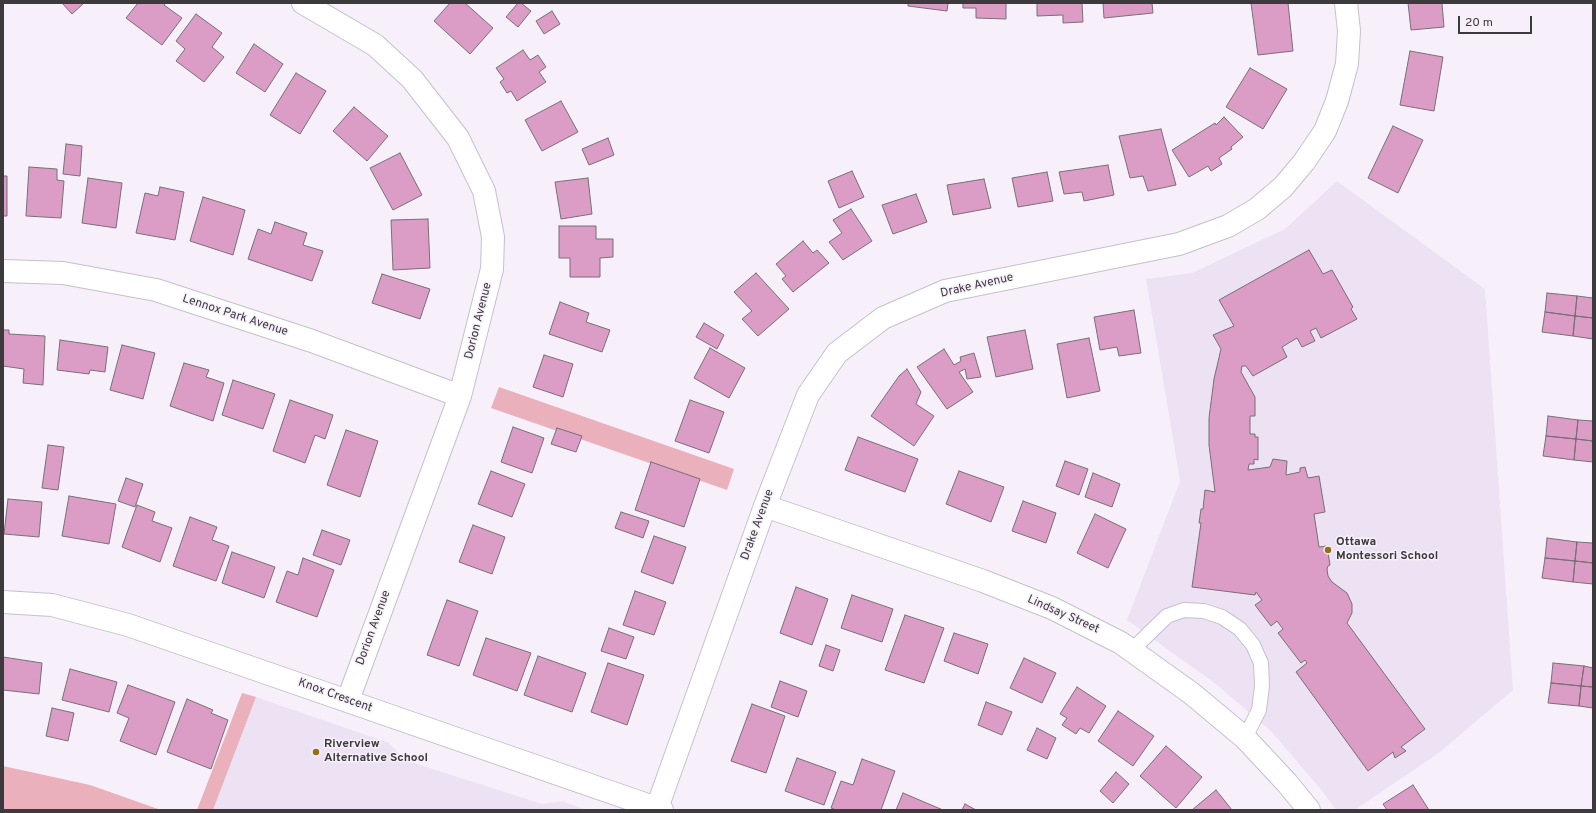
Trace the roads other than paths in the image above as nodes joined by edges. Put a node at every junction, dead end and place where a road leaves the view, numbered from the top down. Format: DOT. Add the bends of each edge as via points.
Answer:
graph roads {
  1 [pos="303,3"];
  2 [pos="1346,3"];
  3 [pos="3,271"];
  4 [pos="460,396"];
  5 [pos="765,506"];
  6 [pos="3,602"];
  7 [pos="1132,650"];
  8 [pos="348,700"];
  9 [pos="1245,738"];
  10 [pos="659,809"];
  11 [pos="1309,810"];
  1 -- 4 [label="street, Dorion Avenue" via="375,45 412,79 458,138 484,191 493,236 492,269"];
  2 -- 5 [label="street, Drake Avenue" via="1349,31 1347,64 1337,101 1325,131 1283,187 1258,209 1206,236 1179,244 945,292 883,318 838,353 808,395"];
  3 -- 4 [label="street, Lennox Park Avenue" via="63,273 156,290 312,341"];
  4 -- 8 [label="street, Dorion Avenue"];
  5 -- 7 [label="street, Lindsay Street" via="990,583 1087,625"];
  5 -- 10 [label="street, Drake Avenue"];
  6 -- 8 [label="street, Knox Crescent" via="52,605 128,625"];
  7 -- 9 [label="street, Lindsay Street" via="1191,693"];
  7 -- 9 [label="lane" via="1167,616 1184,610 1204,611 1216,615 1240,629 1253,645 1261,663 1259,710"];
  8 -- 10 [label="street, Knox Crescent"];
  9 -- 11 [label="street, Lindsay Street"];
}
